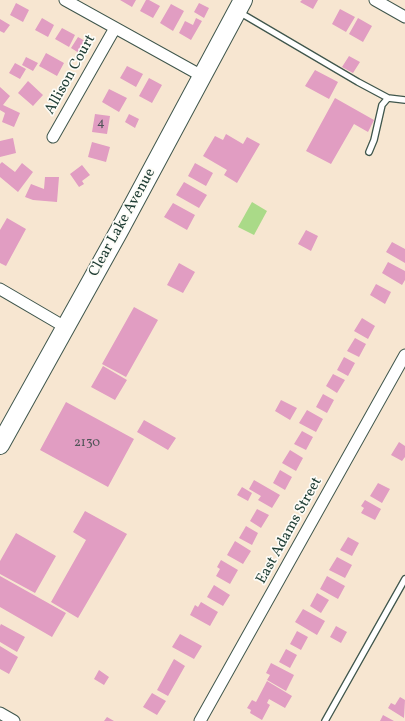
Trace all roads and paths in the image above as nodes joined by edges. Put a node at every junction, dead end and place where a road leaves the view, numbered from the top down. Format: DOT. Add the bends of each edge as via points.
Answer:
graph roads {
  1 [pos="65,0"];
  2 [pos="375,0"];
  3 [pos="240,6"];
  4 [pos="405,17"];
  5 [pos="115,28"];
  6 [pos="202,76"];
  7 [pos="388,98"];
  8 [pos="405,100"];
  9 [pos="53,137"];
  10 [pos="368,152"];
  11 [pos="0,289"];
  12 [pos="65,327"];
  13 [pos="405,355"];
  14 [pos="0,445"];
  15 [pos="405,579"];
  16 [pos="0,713"];
  17 [pos="14,721"];
  18 [pos="200,721"];
  19 [pos="325,721"];
  1 -- 5 [label="street"];
  2 -- 4 [label="street"];
  3 -- 6 [label="main road, Clear Lake Avenue"];
  3 -- 7 [label="lane" via="358,82"];
  5 -- 6 [label="street"];
  5 -- 9 [label="street, Allison Court"];
  6 -- 12 [label="main road, Clear Lake Avenue"];
  7 -- 8 [label="lane"];
  7 -- 10 [label="lane" via="382,104 374,140"];
  11 -- 12 [label="street"];
  12 -- 14 [label="main road, Clear Lake Avenue"];
  13 -- 18 [label="street, East Adams Street"];
  15 -- 19 [label="lane"];
  16 -- 17 [label="street"];
}
